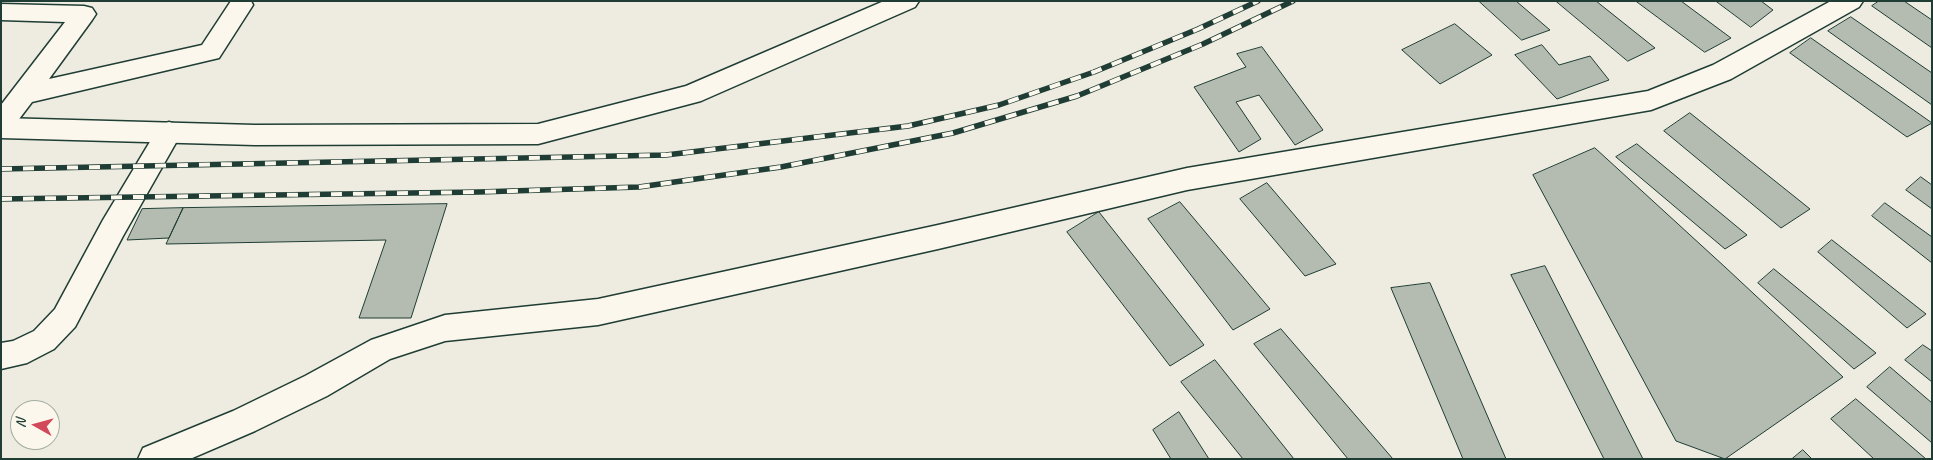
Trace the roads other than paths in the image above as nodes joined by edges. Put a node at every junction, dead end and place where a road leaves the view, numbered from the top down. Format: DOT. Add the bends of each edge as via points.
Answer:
graph roads {
  1 [pos="907,1"];
  2 [pos="1851,1"];
  3 [pos="241,5"];
  4 [pos="1,12"];
  5 [pos="24,94"];
  6 [pos="1,126"];
  7 [pos="169,132"];
  8 [pos="1,356"];
  9 [pos="154,459"];
  1 -- 7 [label="street" via="692,94 538,134 255,135"];
  2 -- 9 [label="street" via="1722,72 1651,100 1187,179 598,312 446,328 381,349 316,386 244,421"];
  3 -- 5 [label="street" via="210,52"];
  4 -- 5 [label="street" via="84,14"];
  5 -- 6 [label="street"];
  6 -- 7 [label="street"];
  7 -- 8 [label="street" via="65,318 44,340 17,354"];
}
